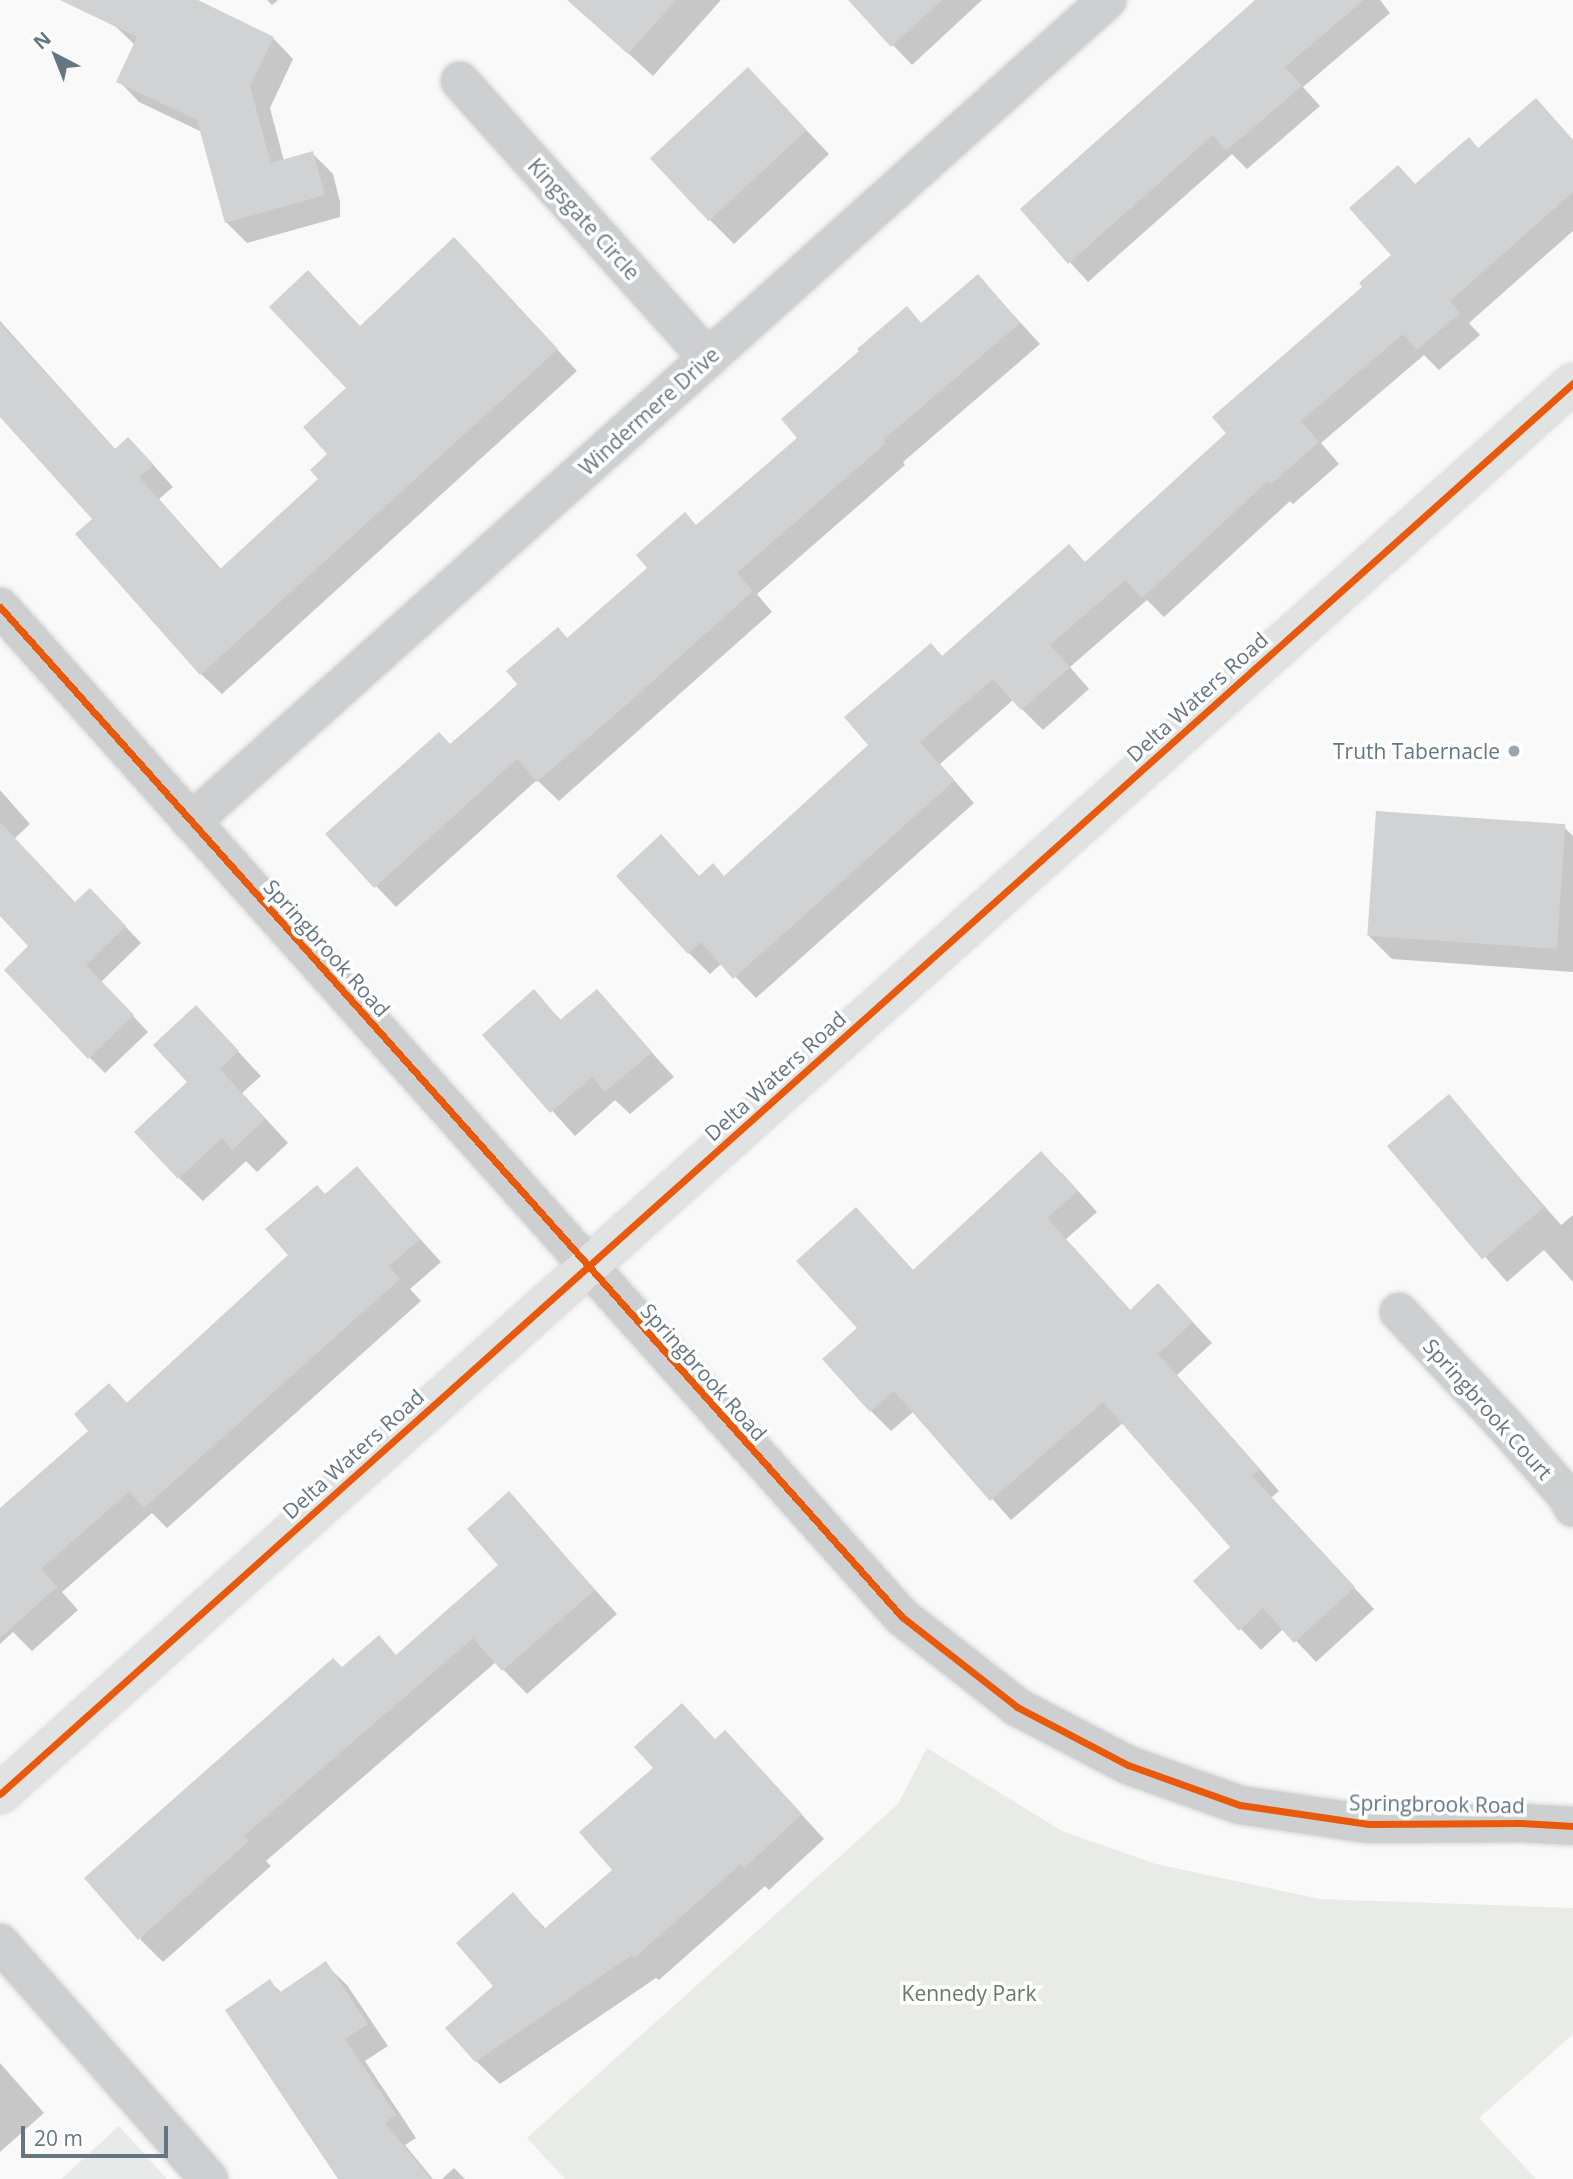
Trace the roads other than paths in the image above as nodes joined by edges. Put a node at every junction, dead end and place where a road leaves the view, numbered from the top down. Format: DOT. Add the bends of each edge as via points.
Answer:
graph roads {
  1 [pos="1107,0"];
  2 [pos="460,81"];
  3 [pos="708,358"];
  4 [pos="1573,383"];
  5 [pos="0,607"];
  6 [pos="191,822"];
  7 [pos="587,1268"];
  8 [pos="1399,1312"];
  9 [pos="1573,1508"];
  10 [pos="0,1794"];
  11 [pos="1573,1826"];
  12 [pos="0,1943"];
  13 [pos="209,2179"];
  1 -- 3 [label="street, Windermere Drive"];
  2 -- 3 [label="street, Kingsgate Circle"];
  3 -- 6 [label="street, Windermere Drive"];
  4 -- 7 [label="main road, Delta Waters Road"];
  5 -- 6 [label="street, Springbrook Road"];
  6 -- 7 [label="street, Springbrook Road"];
  7 -- 10 [label="main road, Delta Waters Road"];
  7 -- 11 [label="street, Springbrook Road" via="902,1617 1017,1707 1128,1765 1240,1805 1369,1824"];
  8 -- 9 [label="street, Springbrook Court" via="1503,1423"];
  12 -- 13 [label="street"];
}
